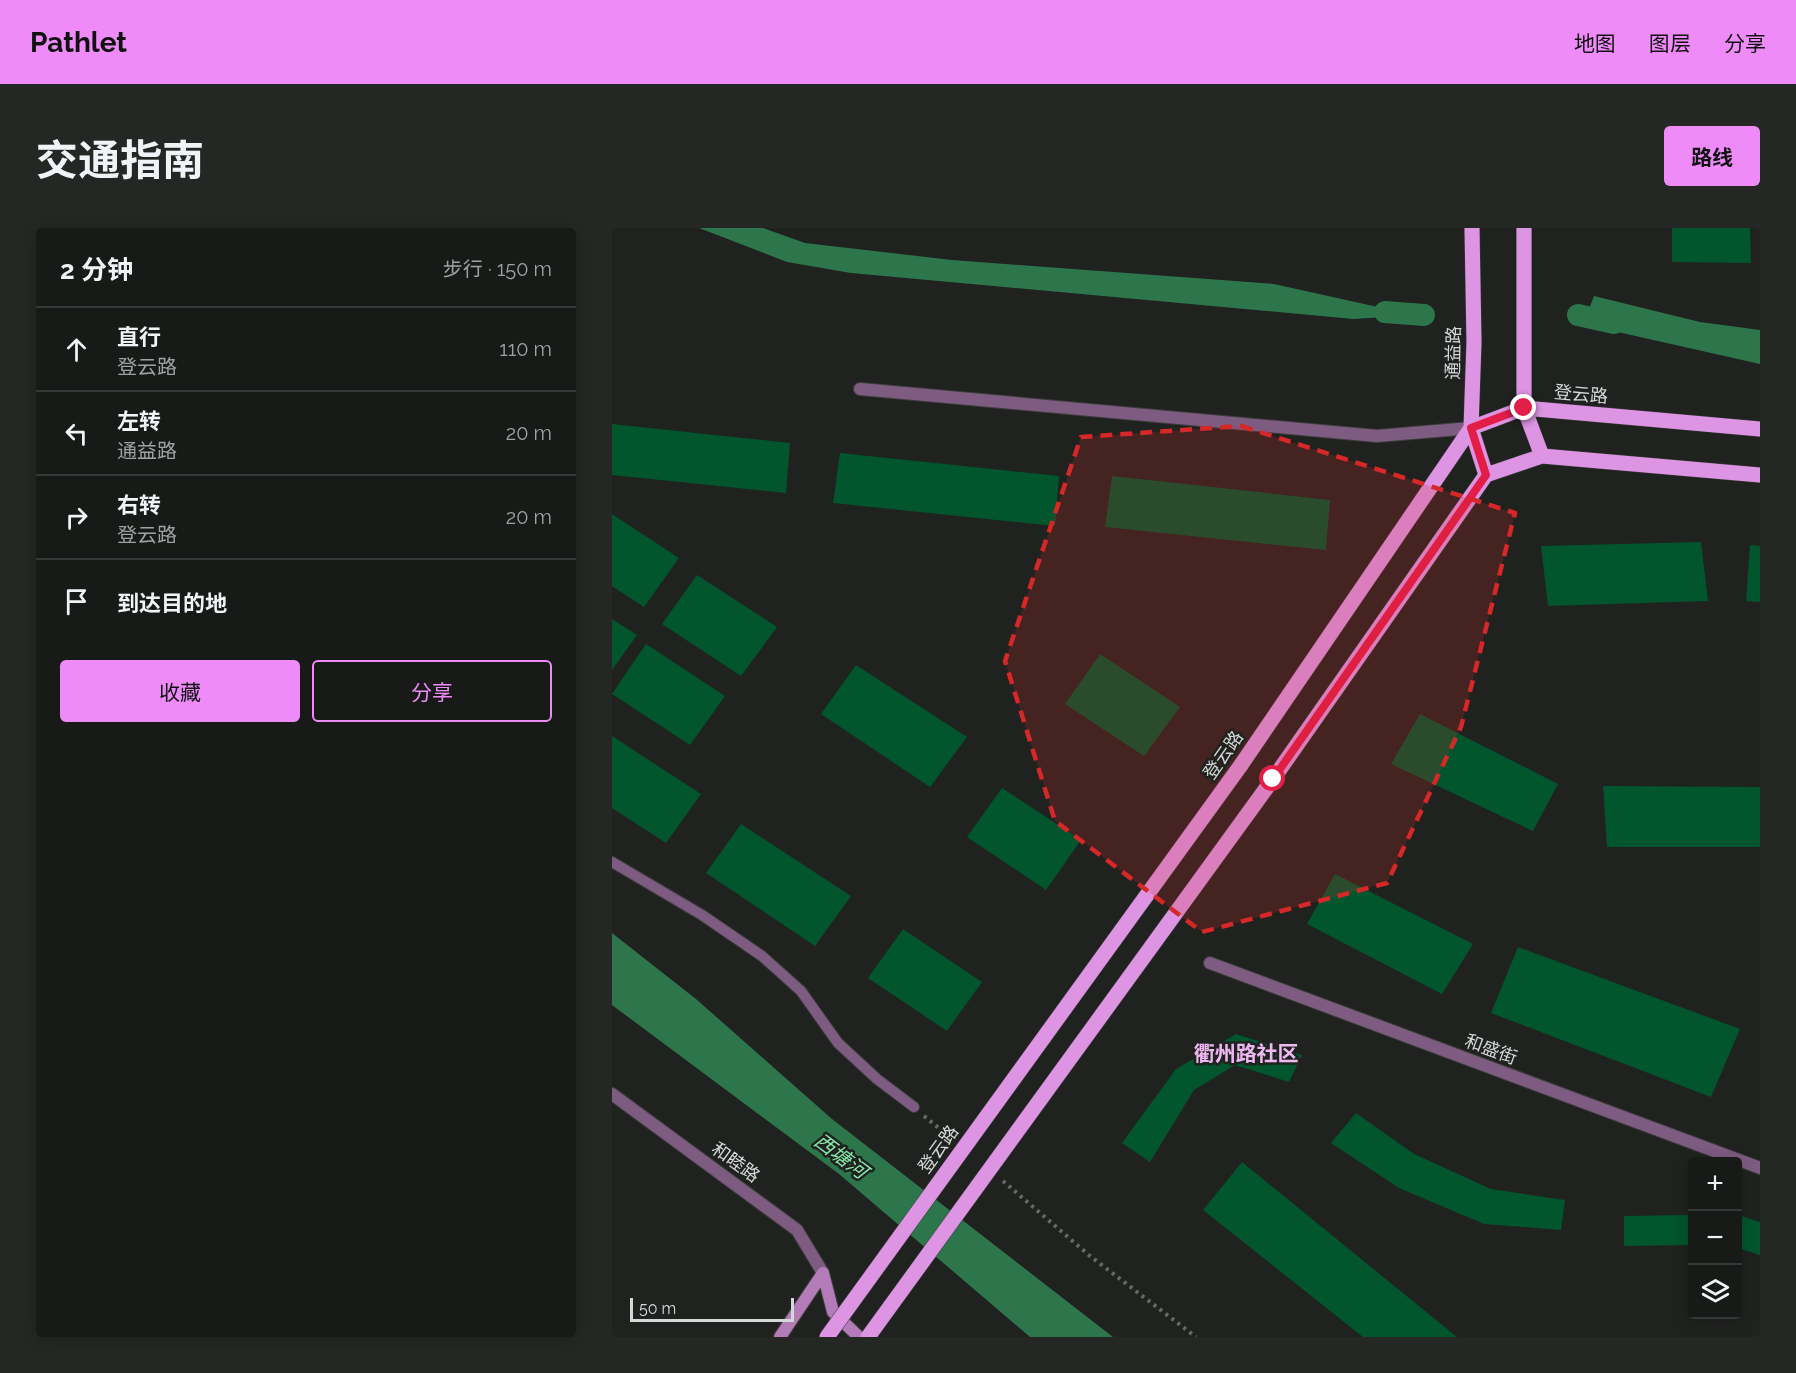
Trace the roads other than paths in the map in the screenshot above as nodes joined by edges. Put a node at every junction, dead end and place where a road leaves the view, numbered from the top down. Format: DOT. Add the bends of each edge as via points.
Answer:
graph roads {
  1 [pos="1472,228"];
  2 [pos="1524,228"];
  3 [pos="860,389"];
  4 [pos="1524,408"];
  5 [pos="1471,428"];
  6 [pos="1760,429"];
  7 [pos="1542,456"];
  8 [pos="1486,475"];
  9 [pos="1760,475"];
  10 [pos="612,862"];
  11 [pos="1210,963"];
  12 [pos="612,1094"];
  13 [pos="914,1107"];
  14 [pos="1760,1168"];
  15 [pos="823,1273"];
  16 [pos="780,1337"];
  17 [pos="826,1337"];
  18 [pos="858,1337"];
  19 [pos="868,1337"];
  1 -- 5 [label="main road, 通益路"];
  2 -- 4 [label="main road"];
  3 -- 5 [label="street" via="1377,436"];
  4 -- 5 [label="main road, 登云路"];
  4 -- 6 [label="main road, 登云路"];
  4 -- 7 [label="main road"];
  5 -- 8 [label="main road, 通益路"];
  5 -- 17 [label="main road, 登云路, bridge" via="1241,765"];
  7 -- 8 [label="main road"];
  7 -- 9 [label="main road"];
  8 -- 19 [label="main road, bridge" via="1273,779"];
  10 -- 13 [label="lane" via="762,956 801,991 838,1043"];
  11 -- 14 [label="street, 和盛街"];
  12 -- 15 [label="street, 和睦路" via="797,1230"];
  15 -- 16 [label="street"];
  15 -- 18 [label="street" via="833,1312"];
}
